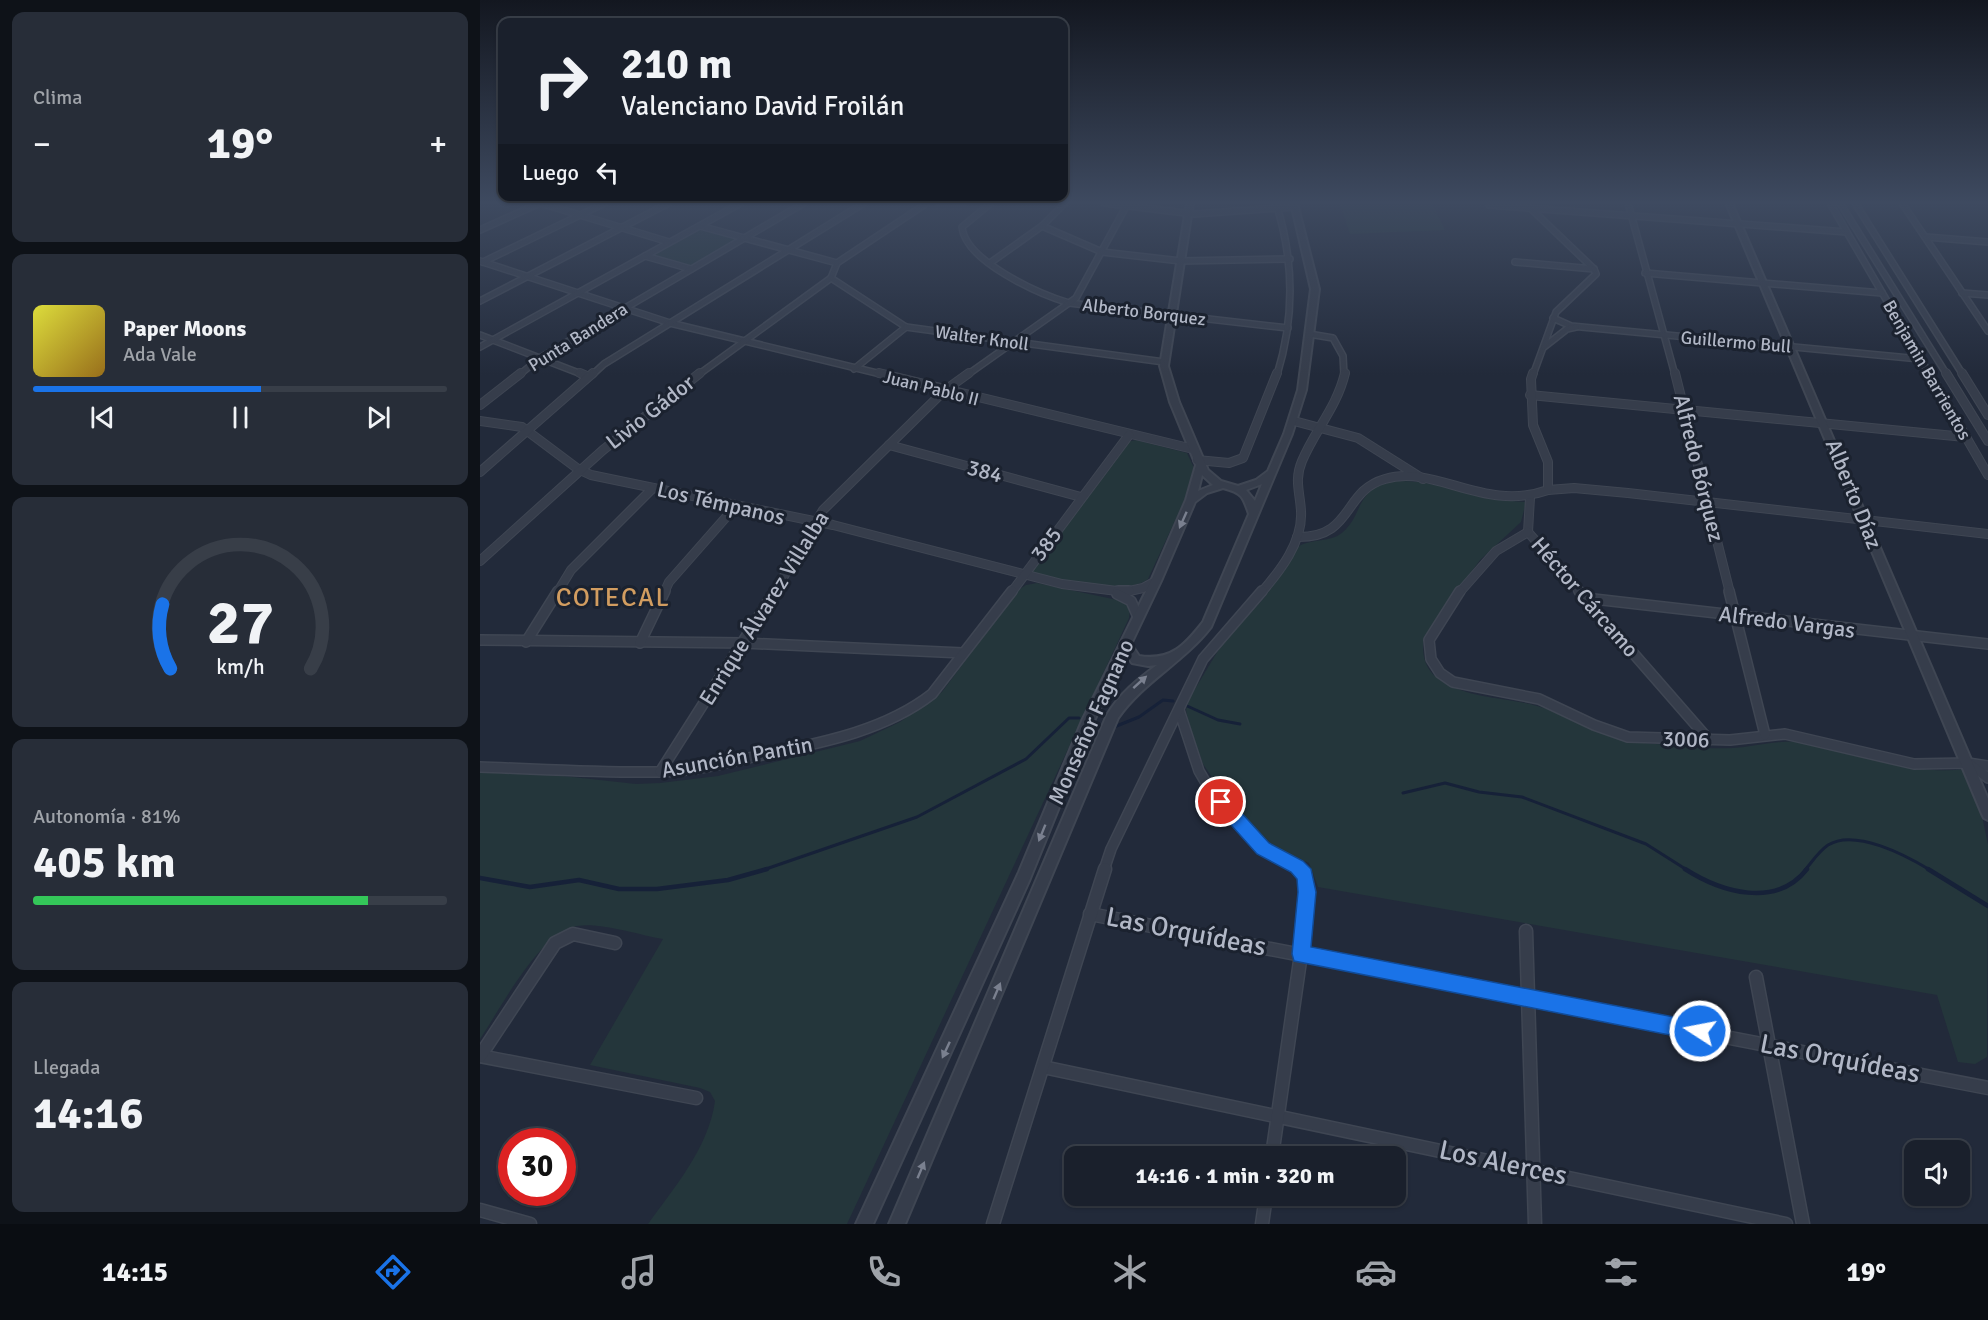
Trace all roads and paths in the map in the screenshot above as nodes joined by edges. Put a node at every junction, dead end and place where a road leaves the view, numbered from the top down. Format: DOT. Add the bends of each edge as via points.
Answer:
graph roads {
  1 [pos="557,260"];
  2 [pos="637,260"];
  3 [pos="660,260"];
  4 [pos="706,260"];
  5 [pos="773,260"];
  6 [pos="829,260"];
  7 [pos="840,260"];
  8 [pos="985,260"];
  9 [pos="994,260"];
  10 [pos="1097,260"];
  11 [pos="1173,260"];
  12 [pos="1229,260"];
  13 [pos="1290,260"];
  14 [pos="1308,260"];
  15 [pos="1585,260"];
  16 [pos="1643,260"];
  17 [pos="1753,260"];
  18 [pos="1863,260"];
  19 [pos="1875,260"];
  20 [pos="1891,260"];
  21 [pos="1941,260"];
  22 [pos="1181,261"];
  23 [pos="481,262"];
  24 [pos="837,262"];
  25 [pos="1515,262"];
  26 [pos="990,263"];
  27 [pos="691,269"];
  28 [pos="1594,269"];
  29 [pos="1646,273"];
  30 [pos="526,276"];
  31 [pos="831,278"];
  32 [pos="1762,283"];
  33 [pos="577,292"];
  34 [pos="1882,293"];
  35 [pos="1962,293"];
  36 [pos="1988,295"];
  37 [pos="480,301"];
  38 [pos="1069,303"];
  39 [pos="624,308"];
  40 [pos="1173,316"];
  41 [pos="1553,318"];
  42 [pos="670,323"];
  43 [pos="1576,326"];
  44 [pos="906,327"];
  45 [pos="1287,328"];
  46 [pos="1988,331"];
  47 [pos="480,334"];
  48 [pos="1309,334"];
  49 [pos="1664,335"];
  50 [pos="491,339"];
  51 [pos="743,340"];
  52 [pos="1014,342"];
  53 [pos="480,347"];
  54 [pos="1543,347"];
  55 [pos="1791,347"];
  56 [pos="540,358"];
  57 [pos="1920,359"];
  58 [pos="1164,362"];
  59 [pos="854,369"];
  60 [pos="588,376"];
  61 [pos="944,391"];
  62 [pos="1530,395"];
  63 [pos="1944,399"];
  64 [pos="1964,403"];
  65 [pos="480,405"];
  66 [pos="1685,411"];
  67 [pos="1988,415"];
  68 [pos="480,421"];
  69 [pos="1294,421"];
  70 [pos="1825,423"];
  71 [pos="1322,429"];
  72 [pos="528,430"];
  73 [pos="1129,435"];
  74 [pos="1965,437"];
  75 [pos="1988,441"];
  76 [pos="889,445"];
  77 [pos="1193,449"];
  78 [pos="1198,462"];
  79 [pos="578,469"];
  80 [pos="1273,471"];
  81 [pos="480,472"];
  82 [pos="1988,475"];
  83 [pos="1426,481"];
  84 [pos="1223,485"];
  85 [pos="653,488"];
  86 [pos="1239,489"];
  87 [pos="1548,490"];
  88 [pos="1081,497"];
  89 [pos="1530,498"];
  90 [pos="1191,500"];
  91 [pos="1708,502"];
  92 [pos="735,507"];
  93 [pos="1253,513"];
  94 [pos="1864,520"];
  95 [pos="813,524"];
  96 [pos="1528,532"];
  97 [pos="1988,534"];
  98 [pos="1297,537"];
  99 [pos="480,561"];
  100 [pos="1023,575"];
  101 [pos="1156,581"];
  102 [pos="1102,590"];
  103 [pos="1585,598"];
  104 [pos="1736,616"];
  105 [pos="1138,617"];
  106 [pos="1914,636"];
  107 [pos="480,640"];
  108 [pos="526,642"];
  109 [pos="640,643"];
  110 [pos="744,643"];
  111 [pos="1988,644"];
  112 [pos="1126,645"];
  113 [pos="963,653"];
  114 [pos="1178,655"];
  115 [pos="1179,710"];
  116 [pos="1765,735"];
  117 [pos="1709,740"];
  118 [pos="1968,763"];
  119 [pos="1988,766"];
  120 [pos="480,767"];
  121 [pos="660,772"];
  122 [pos="1988,778"];
  123 [pos="1988,814"];
  124 [pos="1090,914"];
  125 [pos="1526,931"];
  126 [pos="615,943"];
  127 [pos="1301,954"];
  128 [pos="1756,977"];
  129 [pos="1529,998"];
  130 [pos="1768,1045"];
  131 [pos="480,1056"];
  132 [pos="1043,1067"];
  133 [pos="1988,1088"];
  134 [pos="696,1098"];
  135 [pos="1277,1116"];
  136 [pos="1273,1146"];
  137 [pos="1533,1169"];
  138 [pos="1265,1206"];
  139 [pos="480,1210"];
  140 [pos="530,1224"];
  141 [pos="864,1224"];
  142 [pos="897,1224"];
  143 [pos="993,1224"];
  144 [pos="1262,1224"];
  145 [pos="1535,1224"];
  146 [pos="1786,1224"];
  147 [pos="1803,1224"];
  1 -- 30 [label="street"];
  2 -- 33 [label="street"];
  3 -- 27 [label="street"];
  4 -- 27 [label="street, Punta Bandera"];
  5 -- 42 [label="street"];
  6 -- 24 [label="street"];
  7 -- 24 [label="street"];
  8 -- 26 [label="street, Alberto Borquez"];
  9 -- 26 [label="street"];
  10 -- 38 [label="street, Enrique Álvarez Villalba" via="1076,298"];
  11 -- 22 [label="street"];
  12 -- 22 [label="street"];
  13 -- 45 [label="street" via="1291,307"];
  14 -- 48 [label="street, Monseñor Fagnano" via="1315,289"];
  15 -- 28 [label="street"];
  16 -- 29 [label="street, Alfredo Bórquez"];
  17 -- 32 [label="street, Alberto Díaz"];
  18 -- 34 [label="street, Benjamin Barrientos"];
  19 -- 64 [label="street, Benjamin Barrientos"];
  20 -- 67 [label="street"];
  21 -- 35 [label="street"];
  22 -- 40 [label="street"];
  23 -- 30 [label="street, Juan Pablo II"];
  24 -- 31 [label="street"];
  25 -- 28 [label="street"];
  26 -- 38 [label="street, Alberto Borquez"];
  27 -- 39 [label="street, Punta Bandera"];
  28 -- 41 [label="street" via="1593,278 1559,307"];
  29 -- 32 [label="street"];
  29 -- 49 [label="street, Alfredo Bórquez"];
  30 -- 33 [label="street, Juan Pablo II"];
  30 -- 37 [label="street"];
  31 -- 44 [label="street, Walter Knoll"];
  31 -- 51 [label="street, Livio Gádor"];
  32 -- 34 [label="street"];
  32 -- 55 [label="street, Alberto Díaz"];
  33 -- 39 [label="street, Juan Pablo II"];
  33 -- 50 [label="street"];
  34 -- 57 [label="street, Benjamin Barrientos"];
  35 -- 36 [label="street"];
  35 -- 46 [label="street"];
  38 -- 40 [label="street, Alberto Borquez"];
  38 -- 52 [label="street, Enrique Álvarez Villalba"];
  39 -- 42 [label="street, Juan Pablo II"];
  39 -- 56 [label="street, Punta Bandera"];
  40 -- 45 [label="street, Alberto Borquez"];
  40 -- 58 [label="street"];
  41 -- 43 [label="street, Guillermo Bull"];
  41 -- 54 [label="street"];
  42 -- 51 [label="street, Juan Pablo II"];
  42 -- 60 [label="street"];
  43 -- 49 [label="street, Guillermo Bull"];
  43 -- 54 [label="street"];
  44 -- 52 [label="street, Walter Knoll"];
  44 -- 59 [label="street"];
  45 -- 78 [label="street" via="1279,371 1243,458 1229,463"];
  47 -- 50 [label="street"];
  48 -- 69 [label="street, Monseñor Fagnano"];
  48 -- 71 [label="street" via="1333,338 1344,361 1337,401"];
  49 -- 55 [label="street, Guillermo Bull"];
  49 -- 66 [label="street, Alfredo Bórquez"];
  50 -- 53 [label="street"];
  50 -- 56 [label="street"];
  51 -- 59 [label="street, Juan Pablo II"];
  51 -- 79 [label="street, Livio Gádor"];
  52 -- 58 [label="street, Walter Knoll"];
  52 -- 61 [label="street, Enrique Álvarez Villalba"];
  54 -- 62 [label="street"];
  55 -- 57 [label="street, Guillermo Bull"];
  55 -- 70 [label="street, Alberto Díaz"];
  56 -- 60 [label="street"];
  56 -- 65 [label="street, Punta Bandera"];
  57 -- 63 [label="street, Benjamin Barrientos"];
  58 -- 77 [label="street"];
  59 -- 61 [label="street, Juan Pablo II"];
  60 -- 72 [label="street"];
  61 -- 73 [label="street, Juan Pablo II"];
  61 -- 76 [label="street, Enrique Álvarez Villalba"];
  62 -- 66 [label="street"];
  62 -- 87 [label="street" via="1533,425 1548,462"];
  63 -- 64 [label="street"];
  63 -- 74 [label="street, Benjamin Barrientos"];
  64 -- 75 [label="street, Benjamin Barrientos"];
  66 -- 70 [label="street"];
  66 -- 91 [label="street, Alfredo Bórquez"];
  68 -- 72 [label="street"];
  69 -- 71 [label="street"];
  69 -- 80 [label="street, Monseñor Fagnano"];
  70 -- 74 [label="street"];
  70 -- 94 [label="street, Alberto Díaz"];
  71 -- 83 [label="street" via="1368,443"];
  71 -- 98 [label="street" via="1305,454 1297,477 1301,520"];
  72 -- 79 [label="street, Los Témpanos"];
  72 -- 81 [label="street"];
  73 -- 77 [label="street, Juan Pablo II"];
  73 -- 88 [label="street, 385"];
  74 -- 82 [label="street, Benjamin Barrientos"];
  76 -- 88 [label="street, 384"];
  76 -- 95 [label="street, Enrique Álvarez Villalba"];
  77 -- 78 [label="street"];
  78 -- 84 [label="street" via="1206,475"];
  78 -- 90 [label="street, Monseñor Fagnano"];
  79 -- 85 [label="street, Los Témpanos"];
  79 -- 99 [label="street, Livio Gádor"];
  80 -- 86 [label="street" via="1259,482"];
  80 -- 93 [label="street, Monseñor Fagnano"];
  83 -- 89 [label="street" via="1492,495"];
  83 -- 98 [label="street" via="1398,477 1374,482 1364,488 1333,530 1316,538"];
  84 -- 86 [label="street"];
  84 -- 90 [label="street" via="1204,490"];
  85 -- 92 [label="street, Los Témpanos"];
  85 -- 108 [label="street" via="571,570"];
  86 -- 93 [label="street" via="1252,501"];
  87 -- 89 [label="street"];
  87 -- 91 [label="street" via="1574,488"];
  88 -- 100 [label="street, 385"];
  89 -- 96 [label="street, Héctor Cárcamo"];
  90 -- 101 [label="street, Monseñor Fagnano, one-way"];
  91 -- 94 [label="street"];
  91 -- 104 [label="street, Alfredo Bórquez"];
  92 -- 95 [label="street, Los Témpanos"];
  92 -- 109 [label="street" via="669,582"];
  93 -- 114 [label="street, Monseñor Fagnano" via="1207,624"];
  94 -- 97 [label="street"];
  94 -- 106 [label="street, Alberto Díaz"];
  95 -- 100 [label="street, Los Témpanos" via="833,525"];
  95 -- 110 [label="street, Enrique Álvarez Villalba"];
  96 -- 103 [label="street, Héctor Cárcamo"];
  96 -- 117 [label="street, 3006" via="1484,562 1429,640 1432,661 1464,686 1537,698 1613,734"];
  98 -- 115 [label="street" via="1258,597 1203,658"];
  100 -- 102 [label="street, Los Témpanos"];
  100 -- 113 [label="street, 385"];
  101 -- 102 [label="street, Los Témpanos" via="1133,591"];
  101 -- 105 [label="street, Monseñor Fagnano"];
  102 -- 105 [label="street, Los Témpanos" via="1127,598"];
  103 -- 104 [label="street, Alfredo Vargas"];
  103 -- 117 [label="street, Héctor Cárcamo"];
  104 -- 106 [label="street, Alfredo Vargas"];
  104 -- 116 [label="street, Alfredo Bórquez"];
  105 -- 112 [label="street, Monseñor Fagnano"];
  106 -- 111 [label="street, Alfredo Vargas"];
  106 -- 118 [label="street, Alberto Díaz"];
  107 -- 108 [label="street"];
  108 -- 109 [label="street"];
  109 -- 110 [label="street"];
  110 -- 113 [label="street"];
  110 -- 121 [label="street, Enrique Álvarez Villalba"];
  112 -- 114 [label="street" via="1136,660 1148,662"];
  112 -- 141 [label="street, Monseñor Fagnano, one-way" via="1088,721 1019,887"];
  113 -- 121 [label="street, Asunción Pantin" via="932,694 886,721 816,744 706,767"];
  142 -- 114 [label="street, Monseñor Fagnano, one-way" via="1113,715 1143,679"];
  115 -- 124 [label="street" via="1111,849"];
  115 -- 127 [label="street" via="1199,771 1209,788 1263,848 1305,875"];
  116 -- 117 [label="street, 3006"];
  116 -- 118 [label="street, 3006" via="1803,737 1914,764"];
  118 -- 119 [label="street, 3006"];
  118 -- 122 [label="street"];
  118 -- 123 [label="street, Alberto Díaz"];
  120 -- 121 [label="street, Asunción Pantin"];
  124 -- 127 [label="street, Las Orquídeas"];
  124 -- 132 [label="street"];
  125 -- 129 [label="street"];
  126 -- 131 [label="street" via="573,934 555,944"];
  127 -- 129 [label="street, Las Orquídeas"];
  127 -- 135 [label="street"];
  128 -- 130 [label="street"];
  129 -- 130 [label="street, Las Orquídeas"];
  129 -- 137 [label="street"];
  130 -- 133 [label="street, Las Orquídeas"];
  130 -- 147 [label="street"];
  131 -- 134 [label="street"];
  132 -- 135 [label="street, Los Alerces"];
  132 -- 143 [label="street"];
  135 -- 136 [label="street"];
  135 -- 137 [label="street, Los Alerces"];
  137 -- 145 [label="street"];
  137 -- 146 [label="street, Los Alerces"];
  138 -- 144 [label="street"];
  139 -- 140 [label="street"];
}
